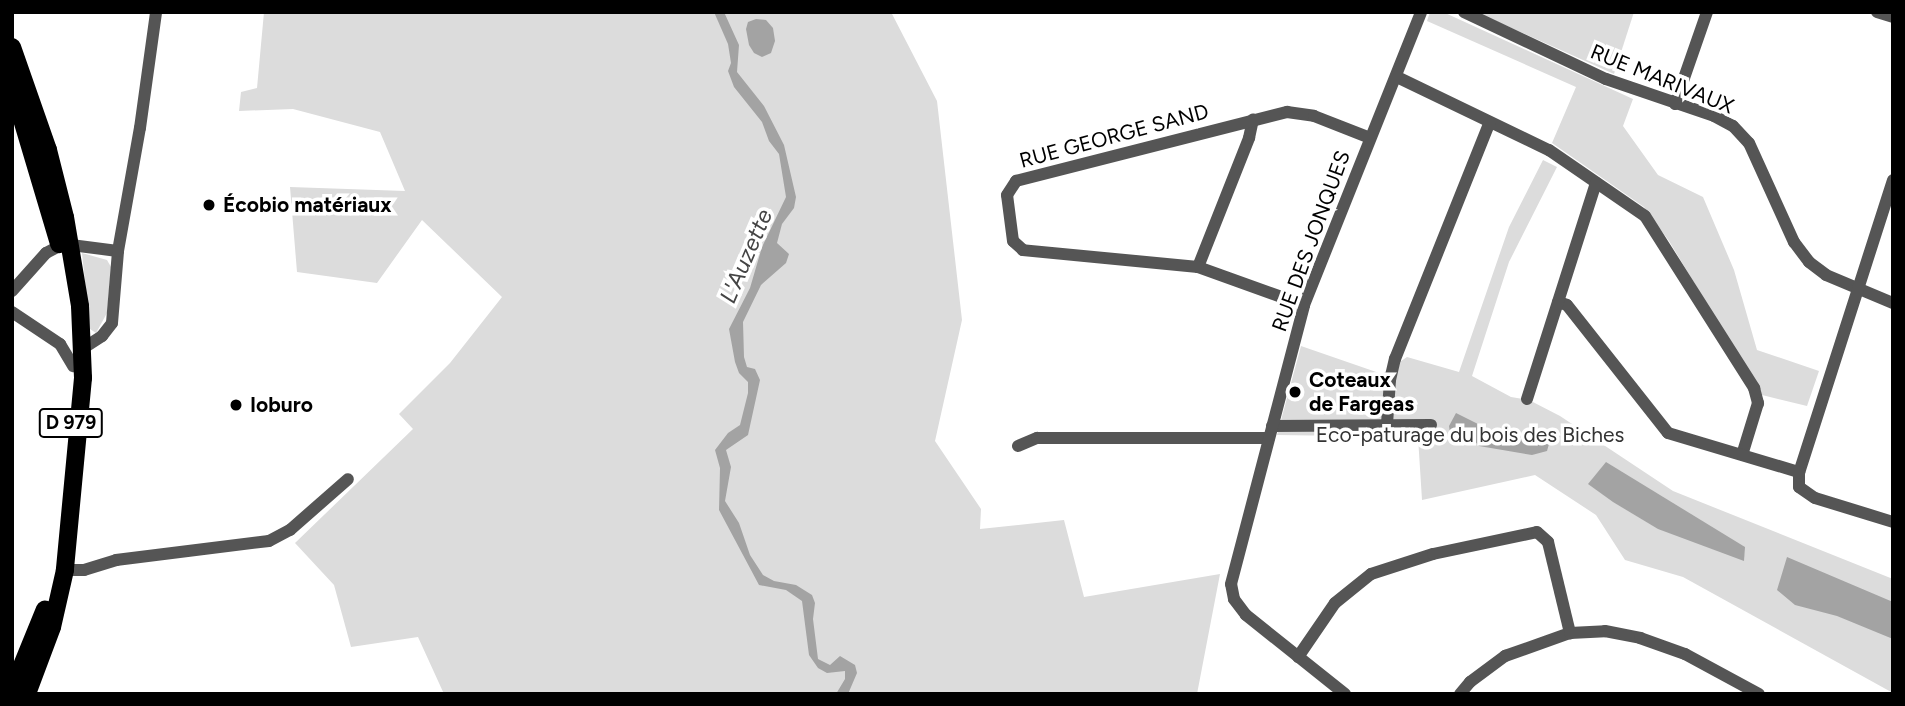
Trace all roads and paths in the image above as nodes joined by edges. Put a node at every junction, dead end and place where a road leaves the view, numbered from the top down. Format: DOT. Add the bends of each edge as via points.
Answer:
graph roads {
  1 [pos="156,12"];
  2 [pos="1421,12"];
  3 [pos="1464,12"];
  4 [pos="1707,12"];
  5 [pos="1877,12"];
  6 [pos="1893,17"];
  7 [pos="12,47"];
  8 [pos="1397,77"];
  9 [pos="12,86"];
  10 [pos="1675,104"];
  11 [pos="1253,119"];
  12 [pos="1490,122"];
  13 [pos="1370,138"];
  14 [pos="1893,180"];
  15 [pos="1596,183"];
  16 [pos="65,245"];
  17 [pos="118,251"];
  18 [pos="1198,267"];
  19 [pos="1855,289"];
  20 [pos="12,291"];
  21 [pos="1558,302"];
  22 [pos="1893,303"];
  23 [pos="1304,304"];
  24 [pos="12,312"];
  25 [pos="82,349"];
  26 [pos="73,366"];
  27 [pos="1527,399"];
  28 [pos="1387,425"];
  29 [pos="1431,425"];
  30 [pos="1270,432"];
  31 [pos="1018,446"];
  32 [pos="1742,455"];
  33 [pos="1799,472"];
  34 [pos="348,479"];
  35 [pos="1893,522"];
  36 [pos="65,570"];
  37 [pos="1570,633"];
  38 [pos="1298,657"];
  39 [pos="12,690"];
  40 [pos="27,694"];
  41 [pos="1345,694"];
  42 [pos="1460,694"];
  43 [pos="1759,694"];
  1 -- 17 [label="street"];
  2 -- 8 [label="street, RUE DES JONQUES"];
  3 -- 10 [label="street, RUE MARIVAUX" via="1606,79"];
  4 -- 10 [label="street"];
  5 -- 6 [label="street"];
  7 -- 16 [label="main road, D 979" via="48,150"];
  8 -- 12 [label="street"];
  8 -- 13 [label="street, RUE DES JONQUES"];
  9 -- 16 [label="main road, D 979"];
  10 -- 19 [label="street, RUE MARIVAUX" via="1733,126 1749,143 1794,242 1809,262"];
  11 -- 13 [label="street, RUE GEORGE SAND" via="1287,112 1314,116"];
  11 -- 18 [label="street"];
  11 -- 18 [label="street, RUE GEORGE SAND" via="1016,181 1007,195 1013,241 1023,250"];
  12 -- 15 [label="street" via="1549,150"];
  12 -- 28 [label="street" via="1395,359"];
  13 -- 23 [label="street, RUE DES JONQUES"];
  14 -- 19 [label="street"];
  15 -- 21 [label="street"];
  15 -- 32 [label="street" via="1645,216 1754,388 1758,403"];
  16 -- 17 [label="street"];
  16 -- 20 [label="street" via="46,253"];
  16 -- 25 [label="main road, D 979"];
  16 -- 26 [label="main road, D 979"];
  17 -- 25 [label="street" via="112,323"];
  18 -- 23 [label="street, RUE GEORGE SAND"];
  19 -- 22 [label="street, RUE MARIVAUX"];
  19 -- 33 [label="street"];
  21 -- 27 [label="street"];
  21 -- 32 [label="street" via="1567,305 1668,433"];
  23 -- 30 [label="street, RUE DES JONQUES"];
  24 -- 26 [label="street" via="61,344"];
  25 -- 36 [label="main road, D 979" via="82,407"];
  26 -- 39 [label="main road, D 979" via="61,534 46,606"];
  28 -- 29 [label="street"];
  28 -- 30 [label="street"];
  30 -- 31 [label="street" via="1037,438"];
  30 -- 38 [label="street, RUE DES JONQUES" via="1231,584 1246,615"];
  32 -- 33 [label="street"];
  33 -- 35 [label="street" via="1799,487 1815,498"];
  34 -- 36 [label="street" via="290,530 269,541"];
  36 -- 40 [label="main road, D 979" via="52,627"];
  37 -- 38 [label="street" via="1548,542 1537,532 1433,554 1371,574 1335,603"];
  37 -- 42 [label="street" via="1505,656"];
  37 -- 43 [label="street" via="1605,631 1640,638 1685,654"];
  38 -- 41 [label="street, RUE DES JONQUES"];
}
